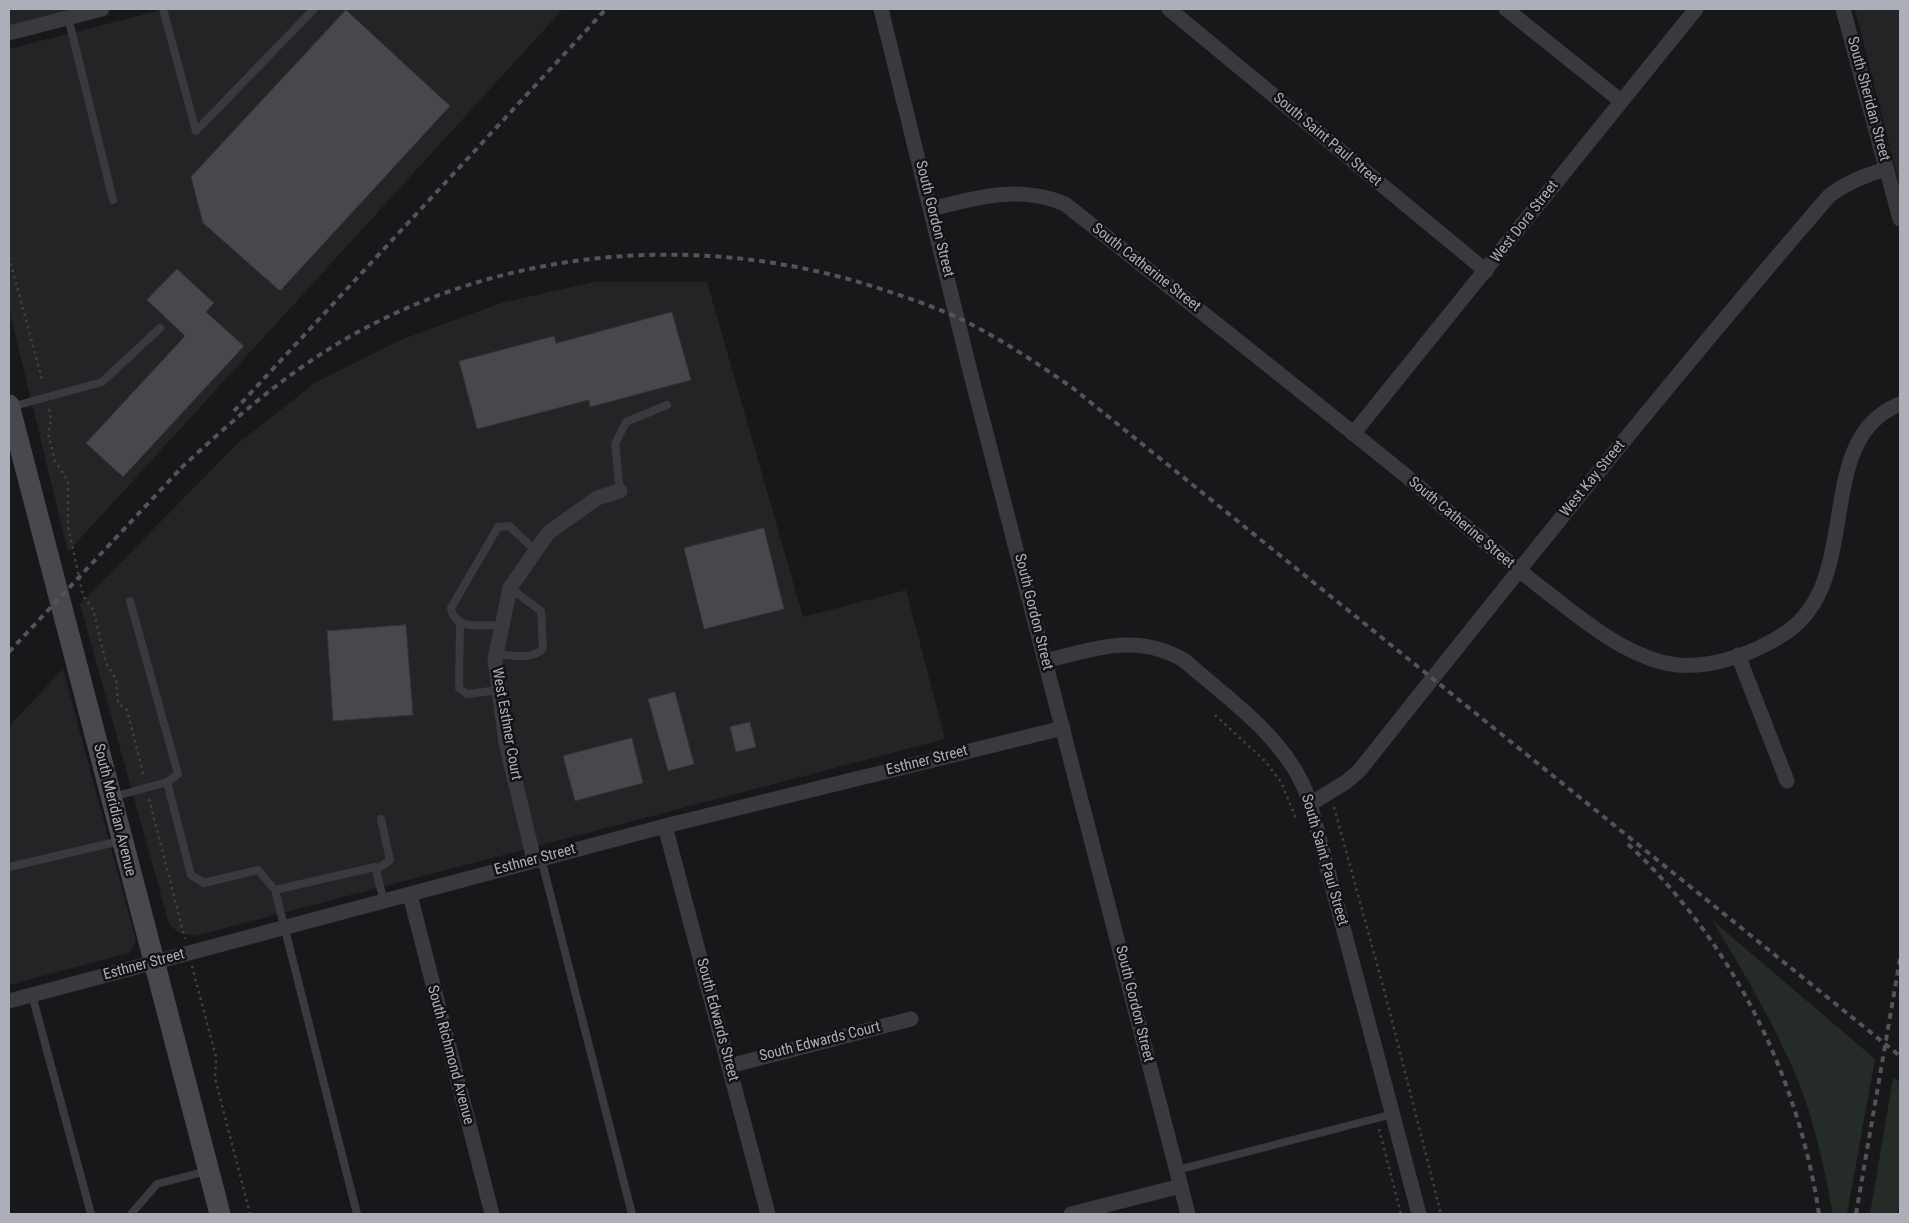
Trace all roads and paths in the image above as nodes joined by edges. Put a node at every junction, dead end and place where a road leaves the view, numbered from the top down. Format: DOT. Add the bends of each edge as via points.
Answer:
graph roads {
  1 [pos="102,9"];
  2 [pos="163,9"];
  3 [pos="314,9"];
  4 [pos="881,9"];
  5 [pos="1168,9"];
  6 [pos="1506,9"];
  7 [pos="1696,9"];
  8 [pos="1843,9"];
  9 [pos="68,18"];
  10 [pos="9,33"];
  11 [pos="1621,101"];
  12 [pos="1887,169"];
  13 [pos="113,200"];
  14 [pos="932,209"];
  15 [pos="1900,219"];
  16 [pos="9,257"];
  17 [pos="1486,271"];
  18 [pos="160,328"];
  19 [pos="43,384"];
  20 [pos="48,404"];
  21 [pos="1900,404"];
  22 [pos="667,405"];
  23 [pos="9,407"];
  24 [pos="1353,434"];
  25 [pos="620,491"];
  26 [pos="536,551"];
  27 [pos="1518,570"];
  28 [pos="510,588"];
  29 [pos="130,601"];
  30 [pos="460,624"];
  31 [pos="502,625"];
  32 [pos="496,654"];
  33 [pos="1738,655"];
  34 [pos="1045,661"];
  35 [pos="499,690"];
  36 [pos="1215,715"];
  37 [pos="1063,728"];
  38 [pos="1787,781"];
  39 [pos="167,782"];
  40 [pos="147,788"];
  41 [pos="111,798"];
  42 [pos="1310,804"];
  43 [pos="1333,806"];
  44 [pos="381,819"];
  45 [pos="665,826"];
  46 [pos="1300,830"];
  47 [pos="122,840"];
  48 [pos="538,859"];
  49 [pos="9,867"];
  50 [pos="376,870"];
  51 [pos="275,890"];
  52 [pos="410,895"];
  53 [pos="384,901"];
  54 [pos="284,927"];
  55 [pos="189,953"];
  56 [pos="154,963"];
  57 [pos="32,995"];
  58 [pos="9,1001"];
  59 [pos="911,1019"];
  60 [pos="729,1066"];
  61 [pos="1393,1114"];
  62 [pos="1376,1118"];
  63 [pos="209,1170"];
  64 [pos="1177,1170"];
  65 [pos="1181,1186"];
  66 [pos="91,1214"];
  67 [pos="131,1214"];
  68 [pos="220,1214"];
  69 [pos="250,1214"];
  70 [pos="357,1214"];
  71 [pos="492,1214"];
  72 [pos="632,1214"];
  73 [pos="768,1214"];
  74 [pos="1071,1214"];
  75 [pos="1188,1214"];
  76 [pos="1401,1214"];
  77 [pos="1419,1214"];
  78 [pos="1441,1214"];
  1 -- 9 [label="street"];
  2 -- 3 [label="lane" via="196,132"];
  4 -- 14 [label="street, South Gordon Street"];
  5 -- 17 [label="street, South Saint Paul Street"];
  6 -- 11 [label="street"];
  7 -- 11 [label="street, West Dora Street"];
  8 -- 12 [label="street, South Sheridan Street"];
  9 -- 10 [label="street"];
  9 -- 13 [label="lane"];
  11 -- 17 [label="street, West Dora Street"];
  12 -- 15 [label="street, South Sheridan Street"];
  12 -- 27 [label="street, West Kay Street" via="1844,184 1829,196 1706,339"];
  14 -- 24 [label="street, South Catherine Street" via="1010,194 1049,197 1065,204"];
  14 -- 34 [label="street, South Gordon Street"];
  16 -- 19 [label="path"];
  17 -- 24 [label="street, West Dora Street"];
  18 -- 23 [label="lane" via="102,382"];
  20 -- 40 [label="path" via="51,419 48,433 55,461 68,481 68,526 83,596 93,609 106,663 116,678 118,703 127,710"];
  21 -- 33 [label="street, South Catherine Street" via="1888,409 1863,433 1850,458 1827,577 1809,611 1790,630 1766,645"];
  22 -- 25 [label="lane" via="626,422 616,444"];
  23 -- 41 [label="main road, South Meridian Avenue"];
  24 -- 27 [label="street, South Catherine Street"];
  25 -- 26 [label="street, West Esthner Court" via="597,498 548,533"];
  26 -- 28 [label="street, West Esthner Court"];
  26 -- 30 [label="lane" via="509,526 498,527 451,608 453,618"];
  27 -- 33 [label="street, South Catherine Street" via="1606,638 1635,654 1664,663 1693,665 1720,662"];
  27 -- 42 [label="street, West Kay Street" via="1359,771"];
  28 -- 31 [label="street, West Esthner Court"];
  28 -- 32 [label="lane" via="541,611 542,648 529,656"];
  29 -- 39 [label="lane" via="178,774"];
  30 -- 31 [label="lane"];
  30 -- 35 [label="lane" via="459,688 468,694"];
  31 -- 32 [label="street, West Esthner Court"];
  32 -- 35 [label="street, West Esthner Court"];
  33 -- 38 [label="street"];
  34 -- 37 [label="street, South Gordon Street"];
  34 -- 42 [label="street, South Saint Paul Street" via="1117,645 1136,644 1169,651 1185,661 1274,740 1291,763"];
  35 -- 48 [label="street, West Esthner Court" via="506,743"];
  36 -- 46 [label="path" via="1265,761 1282,782"];
  37 -- 45 [label="street, Esthner Street"];
  37 -- 64 [label="street, South Gordon Street"];
  39 -- 40 [label="lane"];
  39 -- 51 [label="lane" via="191,874 204,883 258,870"];
  40 -- 41 [label="lane"];
  40 -- 55 [label="path"];
  41 -- 47 [label="main road, South Meridian Avenue"];
  42 -- 61 [label="street, South Saint Paul Street"];
  43 -- 78 [label="path" via="1338,814"];
  44 -- 50 [label="lane" via="390,860"];
  45 -- 48 [label="street, Esthner Street"];
  45 -- 60 [label="street, South Edwards Street"];
  47 -- 49 [label="lane"];
  47 -- 56 [label="main road, South Meridian Avenue"];
  48 -- 52 [label="street, Esthner Street"];
  48 -- 72 [label="lane"];
  50 -- 51 [label="lane" via="375,867"];
  50 -- 53 [label="lane"];
  51 -- 54 [label="lane"];
  52 -- 53 [label="street, Esthner Street"];
  52 -- 71 [label="street, South Richmond Avenue"];
  53 -- 54 [label="street, Esthner Street"];
  54 -- 55 [label="street, Esthner Street"];
  54 -- 70 [label="lane"];
  55 -- 56 [label="street, Esthner Street"];
  55 -- 69 [label="path" via="216,1057 215,1078"];
  56 -- 57 [label="street, Esthner Street"];
  56 -- 63 [label="main road, South Meridian Avenue"];
  57 -- 58 [label="street, Esthner Street"];
  57 -- 66 [label="lane"];
  59 -- 60 [label="street, South Edwards Court"];
  60 -- 73 [label="street, South Edwards Street"];
  61 -- 62 [label="lane"];
  61 -- 77 [label="street, South Saint Paul Street"];
  62 -- 64 [label="lane"];
  62 -- 76 [label="path"];
  63 -- 67 [label="lane" via="158,1184"];
  63 -- 68 [label="main road, South Meridian Avenue"];
  64 -- 65 [label="street, South Gordon Street"];
  65 -- 74 [label="street"];
  65 -- 75 [label="street, South Gordon Street"];
}
